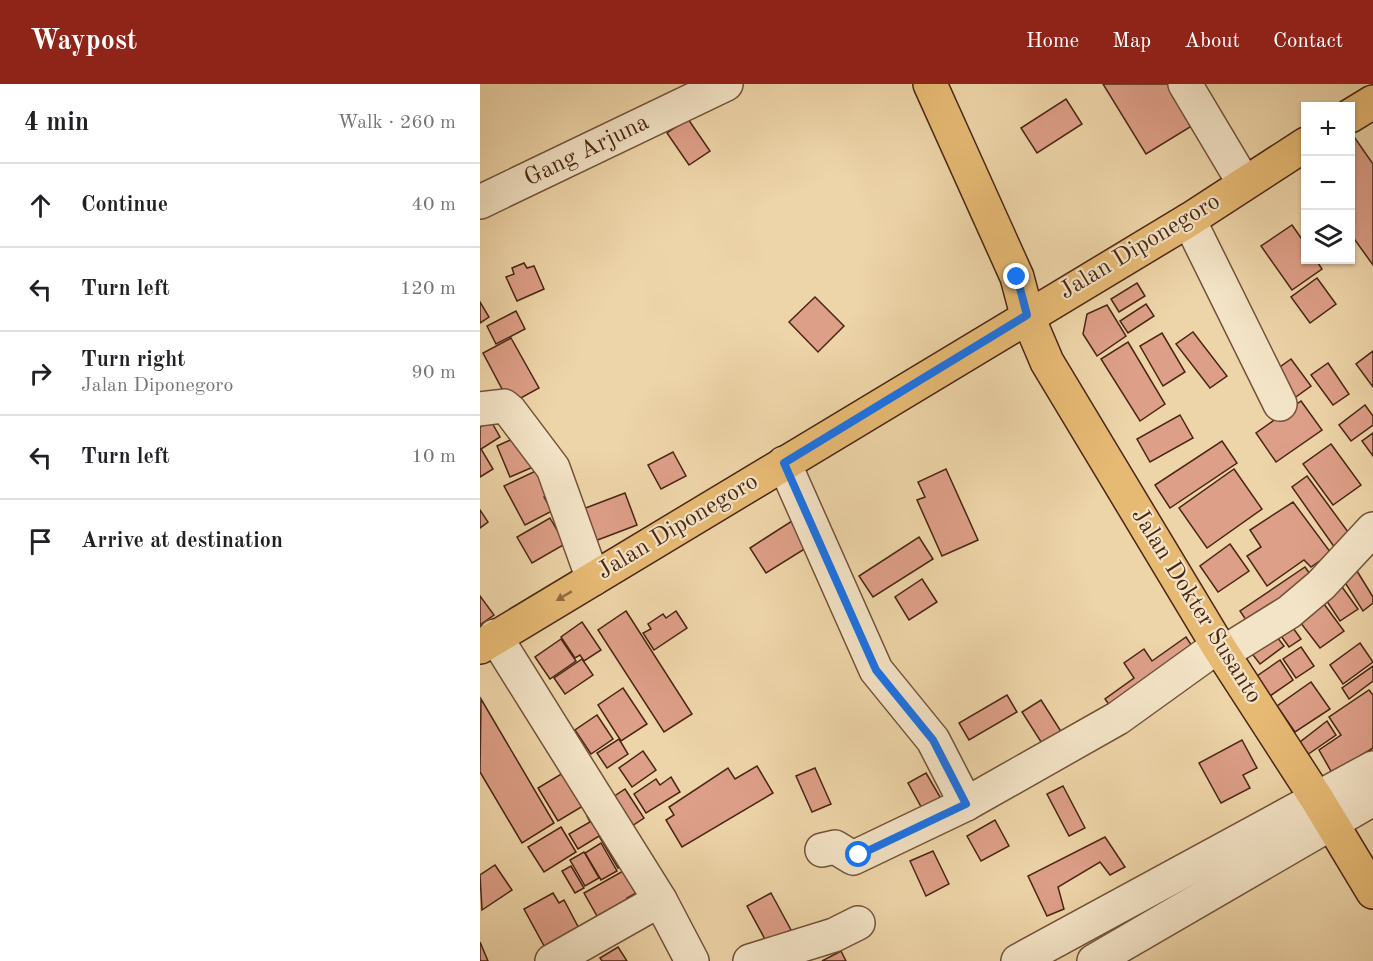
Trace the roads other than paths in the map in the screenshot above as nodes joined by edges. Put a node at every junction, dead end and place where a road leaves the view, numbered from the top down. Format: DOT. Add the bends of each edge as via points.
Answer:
graph roads {
  1 [pos="726,84"];
  2 [pos="930,84"];
  3 [pos="1185,84"];
  4 [pos="1373,102"];
  5 [pos="1355,113"];
  6 [pos="1301,147"];
  7 [pos="1244,183"];
  8 [pos="480,202"];
  9 [pos="1189,220"];
  10 [pos="1027,315"];
  11 [pos="1280,404"];
  12 [pos="480,409"];
  13 [pos="784,463"];
  14 [pos="1373,529"];
  15 [pos="593,579"];
  16 [pos="488,641"];
  17 [pos="1221,650"];
  18 [pos="1373,768"];
  19 [pos="1373,800"];
  20 [pos="966,804"];
  21 [pos="1324,811"];
  22 [pos="822,850"];
  23 [pos="1373,892"];
  24 [pos="660,900"];
  25 [pos="858,923"];
  26 [pos="552,961"];
  27 [pos="692,961"];
  28 [pos="750,961"];
  29 [pos="1018,961"];
  30 [pos="1094,961"];
  1 -- 8 [label="street, Gang Arjuna"];
  2 -- 10 [label="main road, Jalan Dokter Susanto" via="1017,277"];
  3 -- 7 [label="street"];
  4 -- 5 [label="main road"];
  6 -- 7 [label="main road, Jalan Diponegoro"];
  7 -- 9 [label="main road, Jalan Diponegoro"];
  9 -- 10 [label="main road, Jalan Diponegoro"];
  9 -- 11 [label="street"];
  10 -- 13 [label="main road, Jalan Diponegoro"];
  10 -- 17 [label="main road, Jalan Dokter Susanto" via="1047,362"];
  12 -- 15 [label="street" via="504,406 553,468"];
  13 -- 15 [label="main road, Jalan Diponegoro"];
  13 -- 20 [label="street" via="876,670 933,740"];
  14 -- 17 [label="street" via="1321,585 1289,612"];
  15 -- 16 [label="main road, Jalan Diponegoro, one-way"];
  16 -- 24 [label="street"];
  17 -- 20 [label="street" via="1118,718"];
  17 -- 21 [label="main road, Jalan Dokter Susanto"];
  18 -- 21 [label="street"];
  19 -- 21 [label="street"];
  20 -- 22 [label="street" via="852,858 836,847"];
  21 -- 23 [label="main road, Jalan Dokter Susanto"];
  21 -- 29 [label="street"];
  21 -- 30 [label="street"];
  24 -- 26 [label="street"];
  24 -- 27 [label="street"];
  25 -- 28 [label="street" via="834,935"];
}
